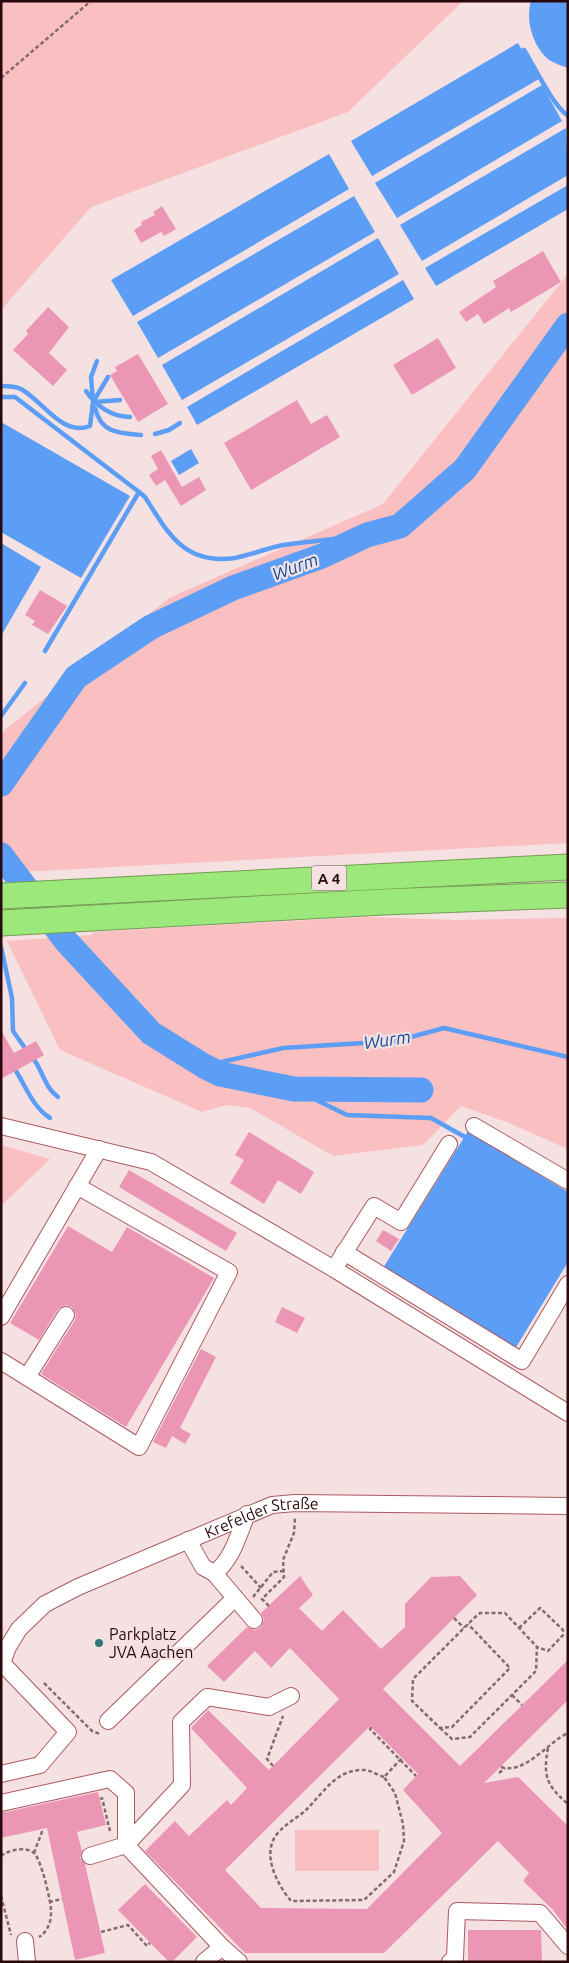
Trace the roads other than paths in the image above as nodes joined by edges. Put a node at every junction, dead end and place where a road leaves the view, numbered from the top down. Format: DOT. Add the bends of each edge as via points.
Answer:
graph roads {
  1 [pos="568,866"];
  2 [pos="568,895"];
  3 [pos="1,896"];
  4 [pos="1,923"];
  5 [pos="1,1126"];
  6 [pos="474,1126"];
  7 [pos="449,1144"];
  8 [pos="99,1149"];
  9 [pos="568,1181"];
  10 [pos="77,1186"];
  11 [pos="344,1252"];
  12 [pos="334,1269"];
  13 [pos="568,1284"];
  14 [pos="66,1315"];
  15 [pos="1,1317"];
  16 [pos="1,1361"];
  17 [pos="27,1377"];
  18 [pos="568,1413"];
  19 [pos="568,1506"];
  20 [pos="248,1514"];
  21 [pos="188,1540"];
  22 [pos="214,1572"];
  23 [pos="234,1598"];
  24 [pos="254,1620"];
  25 [pos="2,1664"];
  26 [pos="291,1696"];
  27 [pos="108,1721"];
  28 [pos="1,1774"];
  29 [pos="1,1803"];
  30 [pos="126,1845"];
  31 [pos="90,1856"];
  32 [pos="26,1941"];
  33 [pos="222,1946"];
  34 [pos="568,1946"];
  35 [pos="27,1962"];
  36 [pos="204,1962"];
  37 [pos="239,1962"];
  38 [pos="450,1962"];
  1 -- 3 [label="highway, A 4"];
  2 -- 4 [label="highway, A 4" via="92,916"];
  5 -- 8 [label="street"];
  6 -- 9 [label="street"];
  7 -- 11 [label="street" via="400,1222 374,1206"];
  8 -- 10 [label="street"];
  8 -- 12 [label="street" via="151,1162"];
  10 -- 15 [label="street"];
  10 -- 17 [label="street" via="229,1272 139,1447"];
  11 -- 12 [label="street"];
  11 -- 13 [label="street" via="522,1361"];
  12 -- 18 [label="street"];
  14 -- 17 [label="street"];
  16 -- 17 [label="street"];
  19 -- 20 [label="street, Krefelder Straße" via="295,1503 272,1505"];
  20 -- 21 [label="street, Krefelder Straße"];
  20 -- 22 [label="street" via="222,1568"];
  21 -- 22 [label="street" via="203,1567"];
  21 -- 25 [label="street, Krefelder Straße" via="45,1604 19,1629"];
  22 -- 23 [label="street"];
  23 -- 24 [label="street"];
  23 -- 27 [label="street"];
  25 -- 28 [label="street, Krefelder Straße" via="68,1732 40,1765"];
  26 -- 30 [label="street" via="269,1707 208,1697 181,1722 182,1785"];
  29 -- 30 [label="street" via="110,1779 126,1793"];
  30 -- 31 [label="street"];
  30 -- 33 [label="street"];
  32 -- 35 [label="street"];
  33 -- 36 [label="street"];
  33 -- 37 [label="street"];
  34 -- 38 [label="street" via="540,1913 456,1912 455,1958"];
}
